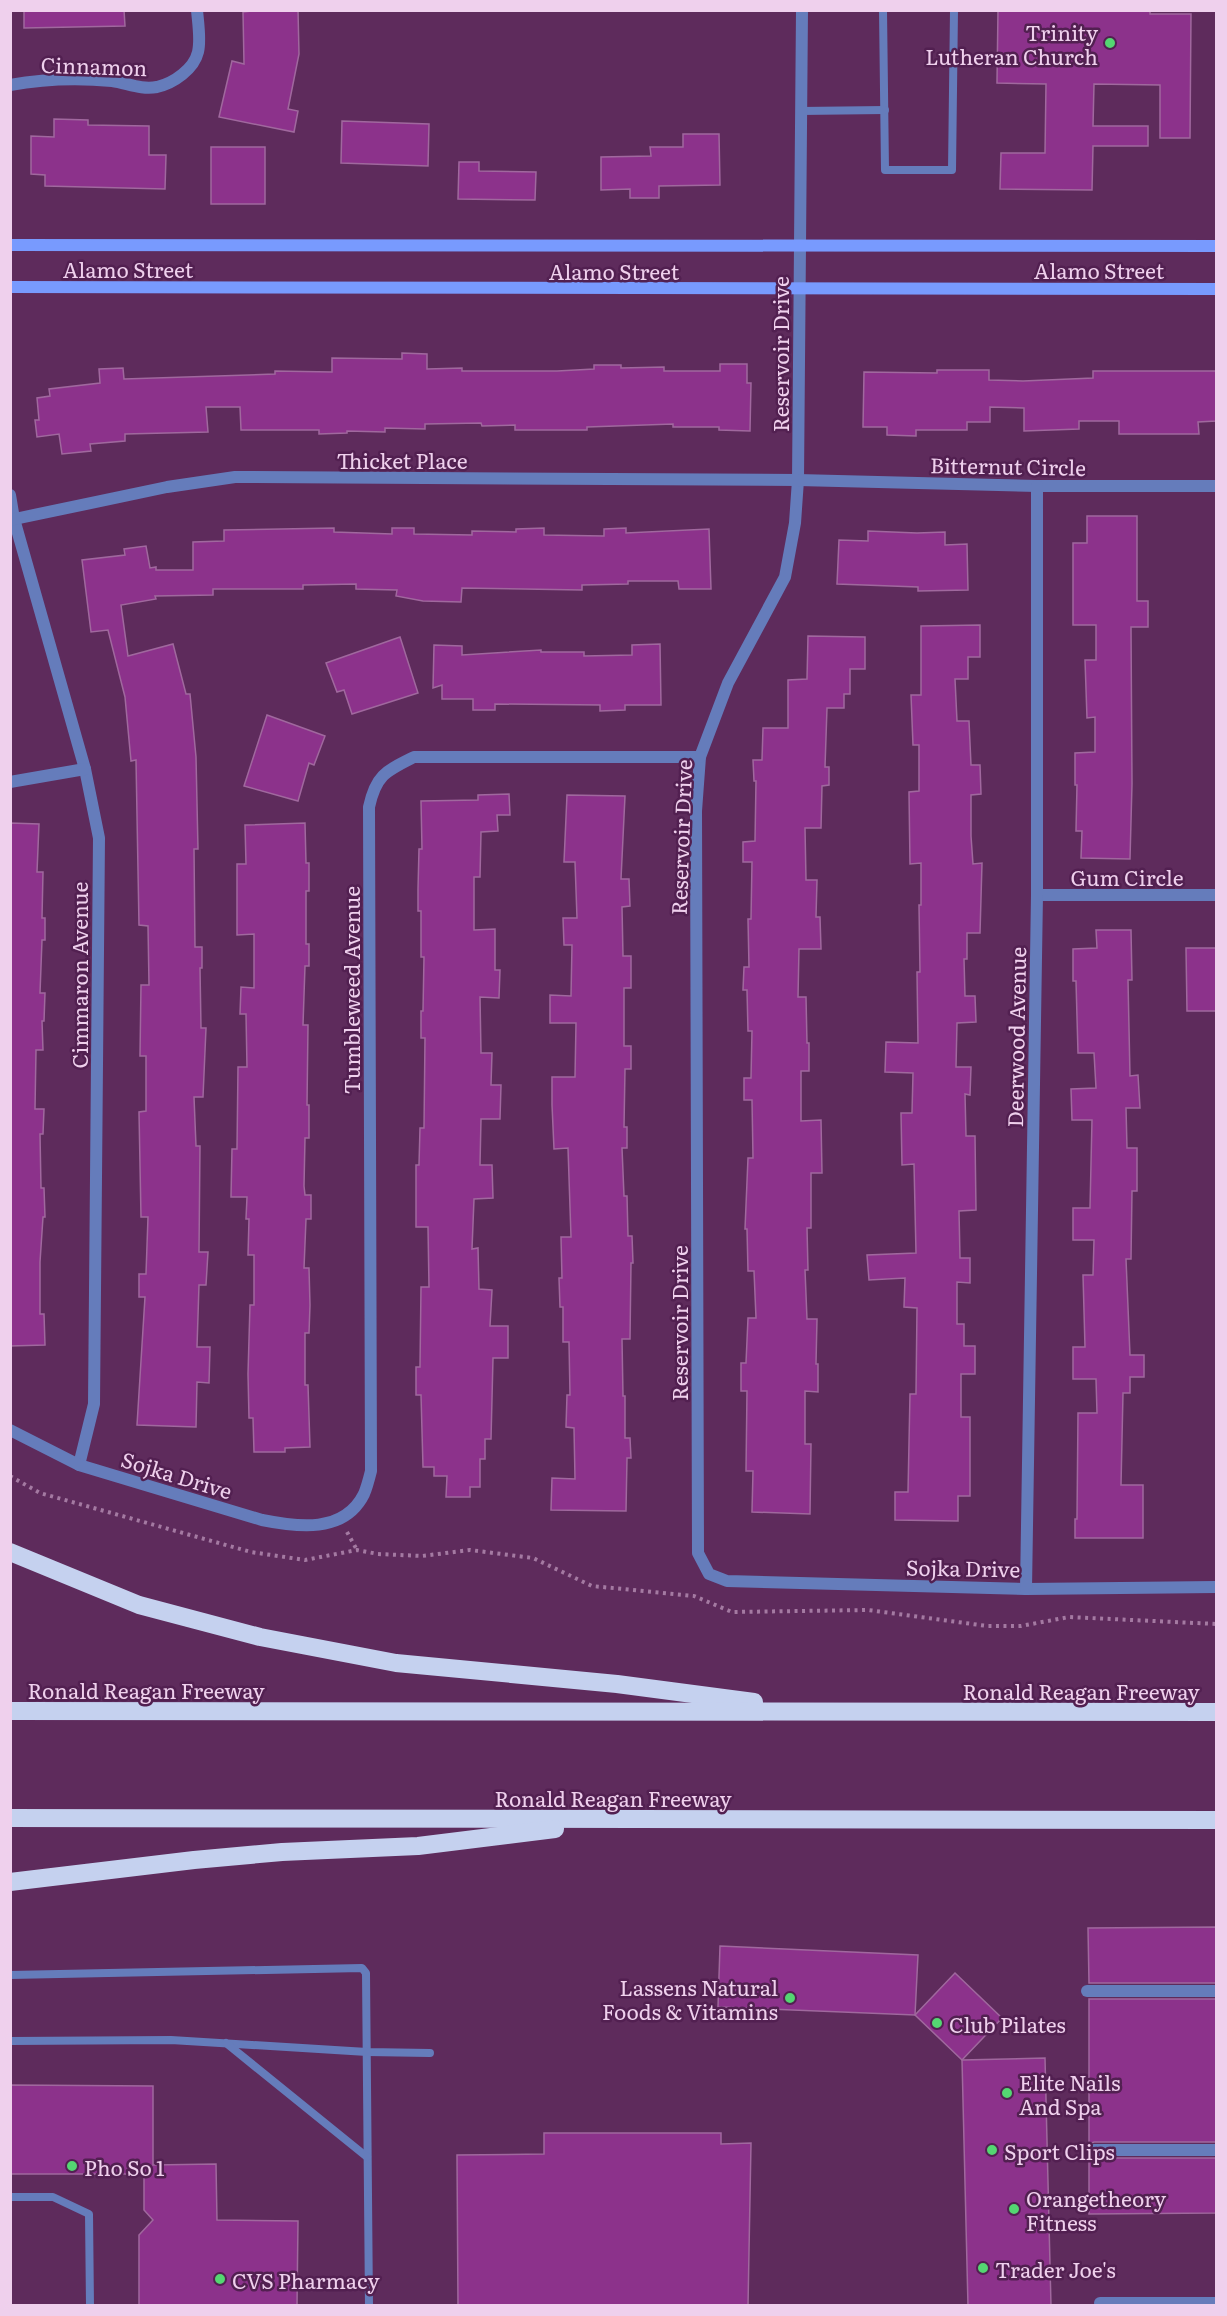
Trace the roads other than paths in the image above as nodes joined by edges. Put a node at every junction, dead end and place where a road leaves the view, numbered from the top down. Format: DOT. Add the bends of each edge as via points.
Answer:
graph roads {
  1 [pos="197,10"];
  2 [pos="802,10"];
  3 [pos="883,10"];
  4 [pos="954,10"];
  5 [pos="10,85"];
  6 [pos="885,110"];
  7 [pos="800,111"];
  8 [pos="10,245"];
  9 [pos="798,246"];
  10 [pos="1216,246"];
  11 [pos="10,287"];
  12 [pos="798,289"];
  13 [pos="1216,289"];
  14 [pos="798,480"];
  15 [pos="1037,486"];
  16 [pos="1216,486"];
  17 [pos="10,495"];
  18 [pos="12,520"];
  19 [pos="700,757"];
  20 [pos="84,769"];
  21 [pos="10,782"];
  22 [pos="1036,895"];
  23 [pos="1216,895"];
  24 [pos="10,1430"];
  25 [pos="79,1465"];
  26 [pos="339,1519"];
  27 [pos="10,1552"];
  28 [pos="709,1574"];
  29 [pos="1216,1587"];
  30 [pos="1026,1588"];
  31 [pos="10,1711"];
  32 [pos="829,1712"];
  33 [pos="1216,1712"];
  34 [pos="10,1818"];
  35 [pos="635,1819"];
  36 [pos="1216,1820"];
  37 [pos="10,1882"];
  38 [pos="10,1975"];
  39 [pos="1087,1991"];
  40 [pos="1216,1991"];
  41 [pos="10,2041"];
  42 [pos="226,2043"];
  43 [pos="368,2052"];
  44 [pos="430,2053"];
  45 [pos="1094,2150"];
  46 [pos="1216,2150"];
  47 [pos="367,2157"];
  48 [pos="10,2197"];
  49 [pos="1100,2303"];
  50 [pos="1216,2303"];
  51 [pos="90,2306"];
  52 [pos="369,2306"];
  1 -- 5 [label="street, Cinnamon" via="198,52 190,66 158,87 140,88 113,81"];
  2 -- 7 [label="street, Reservoir Drive"];
  3 -- 6 [label="lane"];
  4 -- 6 [label="lane" via="952,170 885,170"];
  6 -- 7 [label="lane"];
  7 -- 9 [label="street, Reservoir Drive"];
  8 -- 9 [label="main road, Alamo Street"];
  9 -- 10 [label="main road, Alamo Street"];
  9 -- 12 [label="street, Reservoir Drive"];
  11 -- 12 [label="main road, Alamo Street"];
  12 -- 13 [label="main road, Alamo Street"];
  12 -- 14 [label="street, Reservoir Drive"];
  14 -- 15 [label="street, Bitternut Circle"];
  14 -- 18 [label="street, Thicket Place" via="235,477 167,487"];
  14 -- 19 [label="street, Reservoir Drive" via="785,576 728,683"];
  15 -- 16 [label="street, Bitternut Circle"];
  15 -- 22 [label="street, Deerwood Avenue"];
  17 -- 18 [label="street, Cimmaron Avenue"];
  18 -- 20 [label="street, Cimmaron Avenue"];
  19 -- 26 [label="street, Tumbleweed Avenue" via="414,757 388,770 373,787 369,807 371,1471 363,1495"];
  19 -- 28 [label="street, Reservoir Drive" via="696,811 698,1553"];
  20 -- 21 [label="street"];
  20 -- 25 [label="street, Cimmaron Avenue" via="99,838 94,1404"];
  22 -- 23 [label="street, Gum Circle"];
  22 -- 30 [label="street, Deerwood Avenue"];
  24 -- 25 [label="street, Sojka Drive"];
  25 -- 26 [label="street, Sojka Drive" via="271,1522 324,1526"];
  27 -- 32 [label="highway" via="139,1605 271,1639 396,1663 617,1684"];
  28 -- 30 [label="street, Sojka Drive" via="727,1581"];
  29 -- 30 [label="street, Sojka Drive"];
  31 -- 32 [label="highway, Ronald Reagan Freeway"];
  32 -- 33 [label="highway, Ronald Reagan Freeway"];
  34 -- 35 [label="highway, Ronald Reagan Freeway"];
  35 -- 36 [label="highway, Ronald Reagan Freeway"];
  35 -- 37 [label="highway" via="418,1846 282,1852"];
  38 -- 43 [label="lane" via="362,1968 366,1973"];
  39 -- 40 [label="street"];
  41 -- 42 [label="lane"];
  42 -- 43 [label="lane"];
  42 -- 47 [label="lane"];
  43 -- 44 [label="lane"];
  43 -- 47 [label="lane"];
  45 -- 46 [label="street"];
  47 -- 52 [label="lane"];
  48 -- 51 [label="lane" via="53,2197 89,2214"];
  49 -- 50 [label="street"];
}
